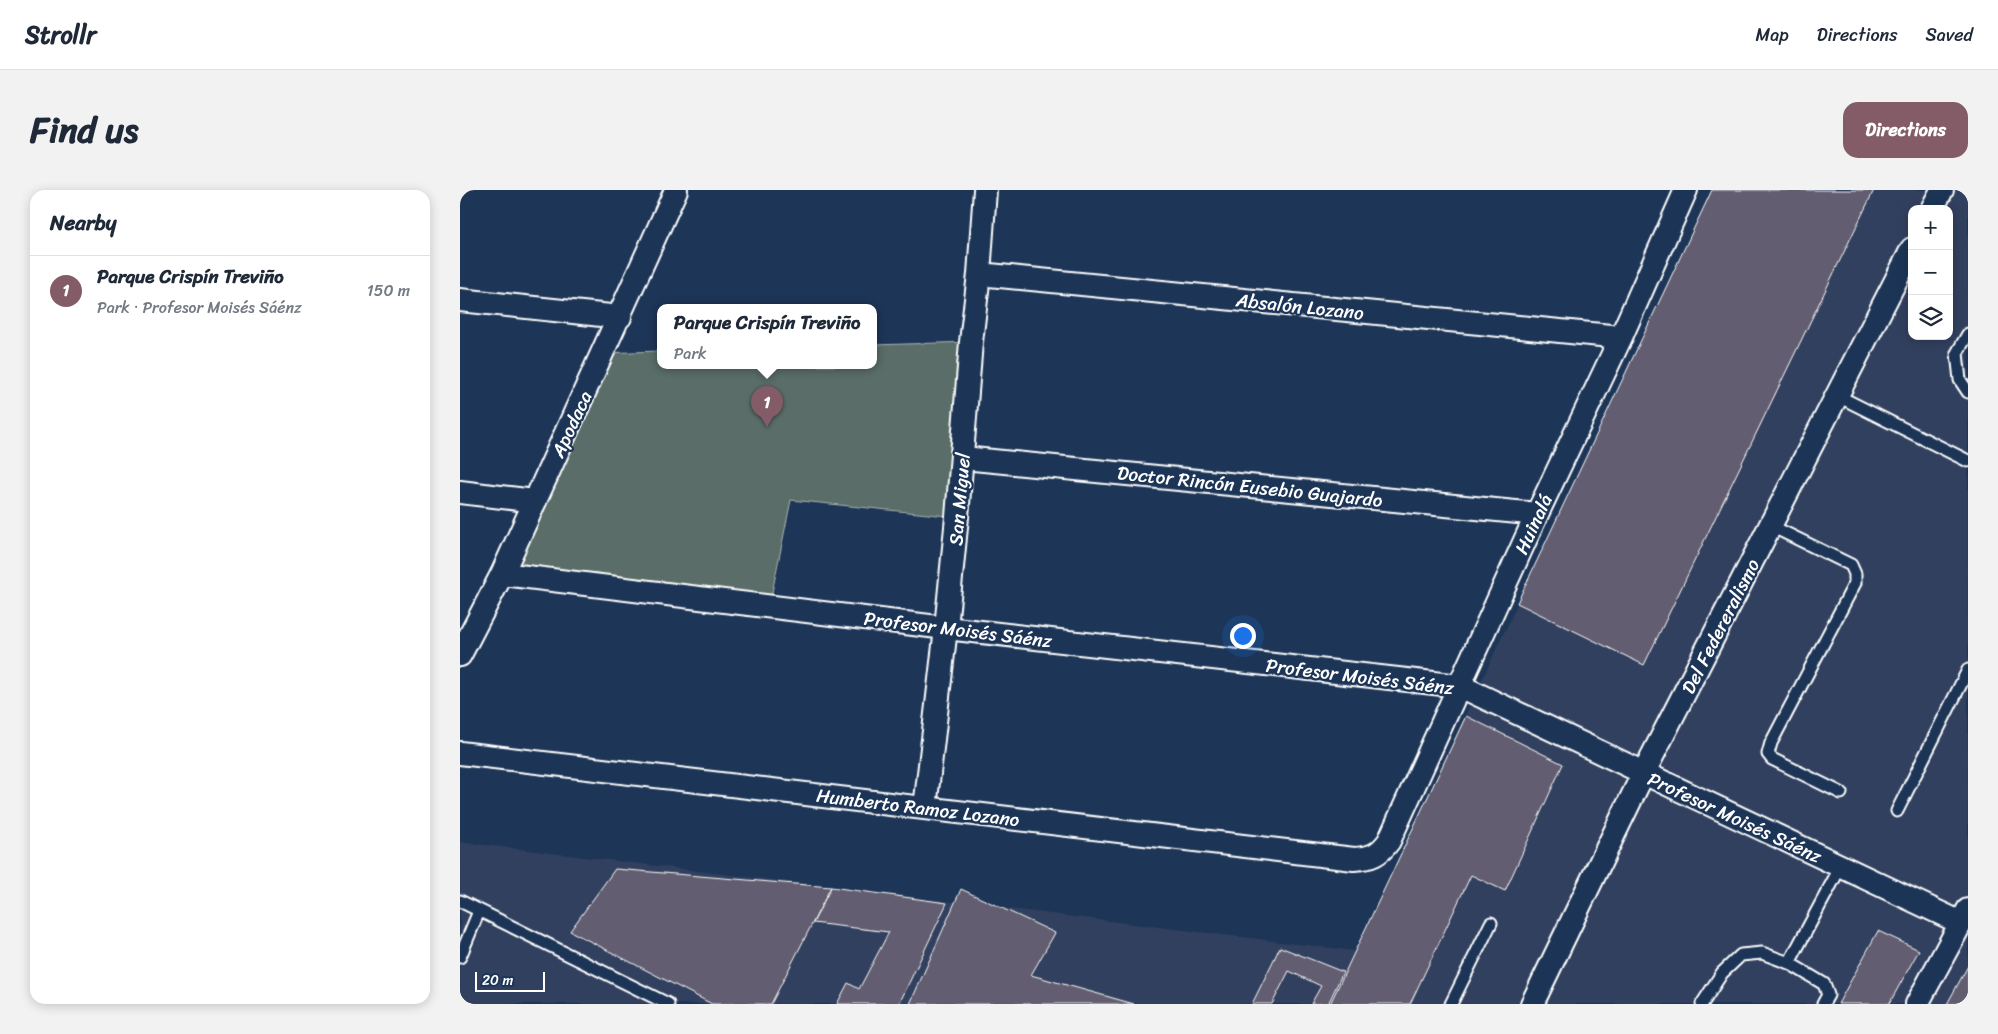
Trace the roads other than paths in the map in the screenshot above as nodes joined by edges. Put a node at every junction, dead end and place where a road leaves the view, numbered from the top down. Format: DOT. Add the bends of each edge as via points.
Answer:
graph roads {
  1 [pos="676,190"];
  2 [pos="985,190"];
  3 [pos="1686,190"];
  4 [pos="1942,190"];
  5 [pos="1934,205"];
  6 [pos="1911,250"];
  7 [pos="980,274"];
  8 [pos="460,300"];
  9 [pos="620,317"];
  10 [pos="1968,334"];
  11 [pos="1621,337"];
  12 [pos="1968,392"];
  13 [pos="1838,396"];
  14 [pos="963,458"];
  15 [pos="1968,462"];
  16 [pos="460,492"];
  17 [pos="535,501"];
  18 [pos="1537,514"];
  19 [pos="1771,526"];
  20 [pos="502,574"];
  21 [pos="946,628"];
  22 [pos="460,655"];
  23 [pos="1968,670"];
  24 [pos="1460,686"];
  25 [pos="460,753"];
  26 [pos="1643,774"];
  27 [pos="1841,793"];
  28 [pos="925,808"];
  29 [pos="1897,812"];
  30 [pos="1376,856"];
  31 [pos="1841,866"];
  32 [pos="460,901"];
  33 [pos="479,911"];
  34 [pos="1966,920"];
  35 [pos="1491,923"];
  36 [pos="460,957"];
  37 [pos="1790,963"];
  38 [pos="668,1004"];
  39 [pos="1451,1004"];
  40 [pos="1532,1004"];
  41 [pos="1702,1004"];
  42 [pos="1823,1004"];
  43 [pos="1917,1004"];
  1 -- 9 [label="street, Apodaca"];
  2 -- 7 [label="street, San Miguel"];
  3 -- 11 [label="street, Huinalá"];
  4 -- 5 [label="street"];
  6 -- 13 [label="street, Del Federeralismo"];
  7 -- 11 [label="street, Absalón Lozano"];
  7 -- 14 [label="street, San Miguel" via="971,342"];
  8 -- 9 [label="street"];
  9 -- 17 [label="street, Apodaca"];
  10 -- 12 [label="lane" via="1957,353 1960,380"];
  11 -- 18 [label="street, Huinalá"];
  13 -- 15 [label="lane"];
  13 -- 19 [label="street, Del Federeralismo"];
  14 -- 18 [label="street, Doctor Rincón Eusebio Guajardo"];
  14 -- 21 [label="street, San Miguel"];
  16 -- 17 [label="street"];
  17 -- 20 [label="street, Apodaca"];
  18 -- 24 [label="street, Huinalá"];
  19 -- 26 [label="street, Del Federeralismo"];
  19 -- 27 [label="lane" via="1851,565 1855,574 1856,582 1768,754 1772,759"];
  20 -- 21 [label="street, Profesor Moisés Sáénz"];
  20 -- 22 [label="street, Apodaca"];
  21 -- 24 [label="street, Profesor Moisés Sáénz"];
  21 -- 28 [label="street, San Miguel"];
  23 -- 29 [label="lane"];
  24 -- 26 [label="street, Profesor Moisés Sáénz"];
  24 -- 30 [label="street, Huinalá" via="1389,841"];
  25 -- 28 [label="street, Humberto Ramoz Lozano"];
  26 -- 31 [label="street, Profesor Moisés Sáénz"];
  26 -- 40 [label="street, Del Federeralismo"];
  28 -- 30 [label="street, Humberto Ramoz Lozano" via="1354,859"];
  31 -- 34 [label="street, Profesor Moisés Sáénz"];
  31 -- 37 [label="lane"];
  32 -- 33 [label="lane"];
  33 -- 36 [label="lane"];
  33 -- 38 [label="lane"];
  34 -- 43 [label="street"];
  35 -- 39 [label="lane"];
  37 -- 41 [label="lane" via="1762,952 1741,955 1722,973"];
  37 -- 42 [label="lane" via="1824,984 1828,995"];
}
